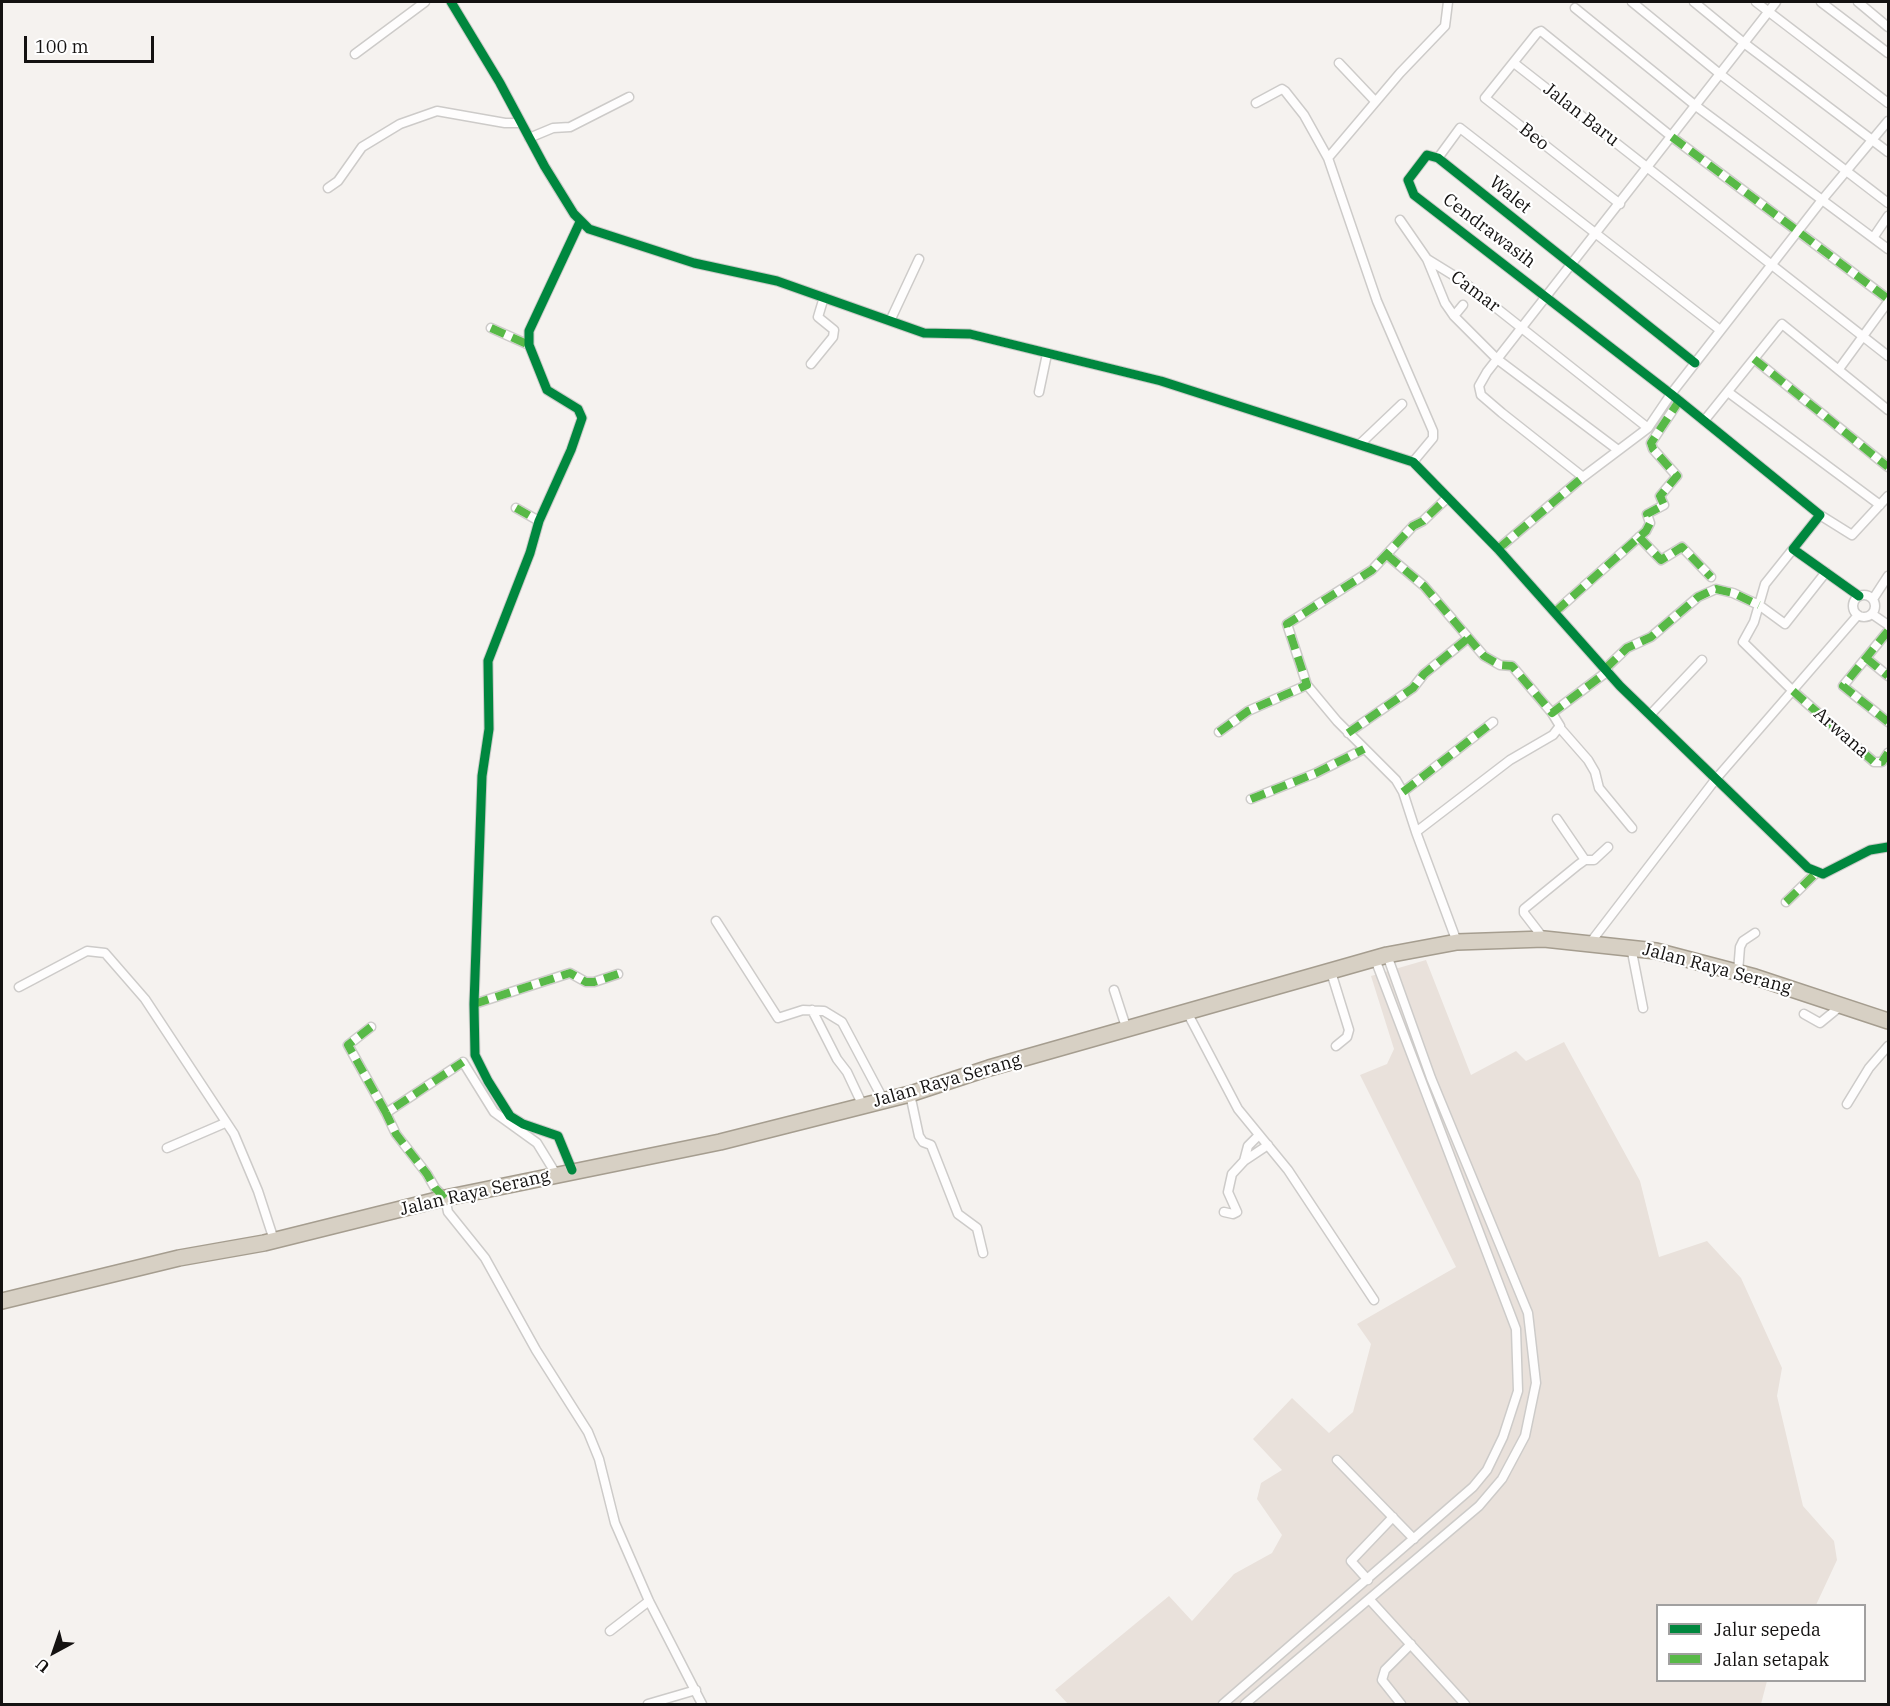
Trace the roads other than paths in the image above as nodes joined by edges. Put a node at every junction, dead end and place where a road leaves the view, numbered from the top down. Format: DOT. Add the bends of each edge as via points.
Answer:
graph roads {
  1 [pos="425,2"];
  2 [pos="451,2"];
  3 [pos="1448,2"];
  4 [pos="1632,2"];
  5 [pos="1694,2"];
  6 [pos="1756,2"];
  7 [pos="1776,2"];
  8 [pos="1821,2"];
  9 [pos="1860,2"];
  10 [pos="1575,8"];
  11 [pos="1768,11"];
  12 [pos="1888,27"];
  13 [pos="1744,43"];
  14 [pos="1888,53"];
  15 [pos="355,54"];
  16 [pos="1339,63"];
  17 [pos="1514,63"];
  18 [pos="1720,74"];
  19 [pos="629,97"];
  20 [pos="1376,101"];
  21 [pos="1256,103"];
  22 [pos="1888,103"];
  23 [pos="1696,106"];
  24 [pos="1888,121"];
  25 [pos="521,123"];
  26 [pos="1672,137"];
  27 [pos="529,138"];
  28 [pos="1873,140"];
  29 [pos="1888,152"];
  30 [pos="1328,158"];
  31 [pos="1438,158"];
  32 [pos="1648,168"];
  33 [pos="1847,170"];
  34 [pos="328,188"];
  35 [pos="1411,192"];
  36 [pos="1822,200"];
  37 [pos="1888,203"];
  38 [pos="1620,204"];
  39 [pos="1888,216"];
  40 [pos="1400,220"];
  41 [pos="580,222"];
  42 [pos="1797,233"];
  43 [pos="1595,234"];
  44 [pos="1873,238"];
  45 [pos="1888,249"];
  46 [pos="1427,258"];
  47 [pos="919,259"];
  48 [pos="1571,265"];
  49 [pos="1773,265"];
  50 [pos="1547,296"];
  51 [pos="824,297"];
  52 [pos="1888,300"];
  53 [pos="1463,305"];
  54 [pos="1455,316"];
  55 [pos="890,321"];
  56 [pos="491,328"];
  57 [pos="1522,328"];
  58 [pos="1720,330"];
  59 [pos="1863,336"];
  60 [pos="529,345"];
  61 [pos="1047,354"];
  62 [pos="1888,356"];
  63 [pos="1497,359"];
  64 [pos="1754,359"];
  65 [pos="1695,363"];
  66 [pos="811,364"];
  67 [pos="1839,369"];
  68 [pos="1039,392"];
  69 [pos="1728,392"];
  70 [pos="1671,394"];
  71 [pos="1679,401"];
  72 [pos="1402,404"];
  73 [pos="1888,410"];
  74 [pos="1704,421"];
  75 [pos="1648,428"];
  76 [pos="1360,444"];
  77 [pos="1618,450"];
  78 [pos="1413,462"];
  79 [pos="1888,467"];
  80 [pos="1583,477"];
  81 [pos="1888,496"];
  82 [pos="1448,498"];
  83 [pos="1880,505"];
  84 [pos="516,508"];
  85 [pos="1820,515"];
  86 [pos="538,521"];
  87 [pos="1639,537"];
  88 [pos="1498,549"];
  89 [pos="1793,549"];
  90 [pos="1387,555"];
  91 [pos="1826,572"];
  92 [pos="1888,576"];
  93 [pos="1712,577"];
  94 [pos="1859,596"];
  95 [pos="1873,599"];
  96 [pos="1760,605"];
  97 [pos="1555,612"];
  98 [pos="1872,614"];
  99 [pos="1858,615"];
  100 [pos="1888,625"];
  101 [pos="1888,631"];
  102 [pos="1467,639"];
  103 [pos="1866,658"];
  104 [pos="1702,660"];
  105 [pos="1606,670"];
  106 [pos="1888,676"];
  107 [pos="1307,685"];
  108 [pos="1793,692"];
  109 [pos="1552,713"];
  110 [pos="1650,715"];
  111 [pos="1493,722"];
  112 [pos="1888,722"];
  113 [pos="1560,728"];
  114 [pos="1219,732"];
  115 [pos="1348,733"];
  116 [pos="1364,748"];
  117 [pos="1888,753"];
  118 [pos="1715,780"];
  119 [pos="1403,792"];
  120 [pos="1251,799"];
  121 [pos="1557,819"];
  122 [pos="1632,828"];
  123 [pos="1416,832"];
  124 [pos="1608,847"];
  125 [pos="1888,847"];
  126 [pos="1585,860"];
  127 [pos="1816,873"];
  128 [pos="1786,902"];
  129 [pos="716,921"];
  130 [pos="1755,933"];
  131 [pos="1544,939"];
  132 [pos="1457,942"];
  133 [pos="1590,943"];
  134 [pos="1631,947"];
  135 [pos="1381,957"];
  136 [pos="1331,972"];
  137 [pos="1738,972"];
  138 [pos="618,974"];
  139 [pos="19,987"];
  140 [pos="1114,990"];
  141 [pos="474,1004"];
  142 [pos="1842,1005"];
  143 [pos="1643,1008"];
  144 [pos="812,1010"];
  145 [pos="1188,1012"];
  146 [pos="1804,1014"];
  147 [pos="1888,1021"];
  148 [pos="371,1027"];
  149 [pos="1127,1030"];
  150 [pos="1336,1046"];
  151 [pos="1888,1046"];
  152 [pos="910,1094"];
  153 [pos="884,1101"];
  154 [pos="1847,1104"];
  155 [pos="863,1106"];
  156 [pos="386,1113"];
  157 [pos="225,1123"];
  158 [pos="1259,1135"];
  159 [pos="1268,1145"];
  160 [pos="167,1148"];
  161 [pos="1244,1161"];
  162 [pos="572,1170"];
  163 [pos="556,1174"];
  164 [pos="445,1198"];
  165 [pos="1224,1212"];
  166 [pos="274,1240"];
  167 [pos="983,1253"];
  168 [pos="1514,1278"];
  169 [pos="1498,1283"];
  170 [pos="1374,1300"];
  171 [pos="2,1301"];
  172 [pos="1338,1460"];
  173 [pos="1394,1517"];
  174 [pos="1414,1539"];
  175 [pos="1368,1580"];
  176 [pos="1357,1591"];
  177 [pos="649,1601"];
  178 [pos="1368,1602"];
  179 [pos="610,1631"];
  180 [pos="1411,1644"];
  181 [pos="696,1690"];
  182 [pos="648,1704"];
  183 [pos="702,1704"];
  184 [pos="1223,1704"];
  185 [pos="1245,1704"];
  186 [pos="1401,1704"];
  187 [pos="1465,1704"];
  1 -- 15 [label="street"];
  2 -- 25 [label="street"];
  3 -- 20 [label="street" via="1445,26"];
  4 -- 18 [label="street"];
  5 -- 13 [label="street"];
  6 -- 11 [label="street"];
  7 -- 11 [label="street"];
  8 -- 14 [label="street"];
  9 -- 12 [label="street"];
  10 -- 23 [label="street"];
  11 -- 13 [label="street"];
  11 -- 22 [label="street"];
  13 -- 18 [label="street"];
  13 -- 28 [label="street"];
  16 -- 20 [label="street"];
  17 -- 26 [label="street" via="1541,31"];
  17 -- 32 [label="street, Jalan Baru"];
  17 -- 38 [label="street, Beo" via="1486,101"];
  18 -- 23 [label="street"];
  18 -- 33 [label="street"];
  19 -- 27 [label="street" via="570,127 553,128"];
  20 -- 30 [label="street"];
  21 -- 30 [label="street" via="1275,91 1286,91"];
  23 -- 26 [label="street"];
  23 -- 36 [label="street"];
  24 -- 28 [label="street"];
  25 -- 27 [label="street"];
  25 -- 34 [label="street" via="438,111 400,124 362,147 338,181"];
  26 -- 32 [label="street"];
  26 -- 42 [label="street"];
  27 -- 41 [label="street"];
  28 -- 29 [label="street"];
  28 -- 33 [label="street"];
  30 -- 78 [label="street" via="1377,300 1433,431 1433,438"];
  31 -- 35 [label="street, Walet" via="1427,155 1408,180"];
  31 -- 43 [label="street" via="1460,128"];
  31 -- 48 [label="street, Walet"];
  32 -- 38 [label="street"];
  32 -- 49 [label="street, Jalan Baru"];
  33 -- 36 [label="street"];
  33 -- 37 [label="street"];
  35 -- 50 [label="street, Cendrawasih"];
  36 -- 42 [label="street"];
  36 -- 44 [label="street"];
  38 -- 43 [label="street"];
  39 -- 44 [label="street"];
  40 -- 46 [label="street"];
  41 -- 51 [label="street" via="589,230 621,242 777,281"];
  41 -- 60 [label="street" via="532,323"];
  42 -- 49 [label="street"];
  42 -- 52 [label="street"];
  43 -- 48 [label="street"];
  43 -- 58 [label="street"];
  44 -- 45 [label="street"];
  46 -- 54 [label="street" via="1445,303"];
  46 -- 57 [label="street, Camar"];
  47 -- 55 [label="street"];
  48 -- 50 [label="street"];
  48 -- 65 [label="street, Walet"];
  49 -- 58 [label="street"];
  49 -- 59 [label="street, Jalan Baru"];
  50 -- 57 [label="street"];
  50 -- 70 [label="street, Cendrawasih"];
  51 -- 55 [label="street"];
  51 -- 66 [label="street" via="818,317 834,330 833,337"];
  52 -- 59 [label="street"];
  53 -- 54 [label="street"];
  54 -- 63 [label="street"];
  55 -- 61 [label="street" via="924,333 970,334"];
  56 -- 60 [label="street"];
  57 -- 63 [label="street"];
  57 -- 75 [label="street, Camar"];
  58 -- 65 [label="street"];
  59 -- 62 [label="street, Jalan Baru"];
  59 -- 67 [label="street"];
  60 -- 86 [label="street" via="548,390 578,410 582,418"];
  61 -- 68 [label="street"];
  61 -- 76 [label="street" via="1161,381"];
  63 -- 77 [label="street"];
  63 -- 80 [label="street" via="1479,386 1481,395"];
  64 -- 67 [label="street" via="1782,324"];
  64 -- 69 [label="street"];
  64 -- 79 [label="street"];
  65 -- 70 [label="street"];
  67 -- 73 [label="street"];
  69 -- 74 [label="street"];
  69 -- 83 [label="street"];
  70 -- 71 [label="street, Cendrawasih"];
  70 -- 75 [label="street"];
  71 -- 74 [label="street, Cendrawasih"];
  71 -- 87 [label="street" via="1651,443 1677,476 1660,496 1664,505 1647,514 1650,525"];
  72 -- 76 [label="street"];
  74 -- 85 [label="street, Cendrawasih"];
  75 -- 77 [label="street"];
  76 -- 78 [label="street"];
  77 -- 80 [label="street"];
  78 -- 82 [label="street"];
  80 -- 88 [label="street"];
  81 -- 83 [label="street"];
  82 -- 88 [label="street"];
  82 -- 90 [label="street" via="1413,526"];
  83 -- 85 [label="street, Cendrawasih" via="1852,535"];
  84 -- 86 [label="street"];
  85 -- 89 [label="street"];
  86 -- 141 [label="street" via="530,553 488,661 489,729 482,777"];
  87 -- 93 [label="street" via="1661,560 1682,547"];
  87 -- 97 [label="street"];
  88 -- 97 [label="street"];
  89 -- 91 [label="street"];
  89 -- 96 [label="street" via="1766,584"];
  90 -- 102 [label="street" via="1424,586"];
  90 -- 107 [label="street" via="1354,583 1287,624"];
  91 -- 94 [label="street"];
  91 -- 96 [label="street" via="1785,624"];
  92 -- 95 [label="street"];
  94 -- 95 [label="street"];
  94 -- 99 [label="street" via="1853,605"];
  95 -- 98 [label="street"];
  96 -- 105 [label="street" via="1733,593 1711,591 1698,597 1650,637 1627,648"];
  96 -- 108 [label="street" via="1743,642"];
  97 -- 105 [label="street"];
  98 -- 99 [label="street"];
  98 -- 100 [label="street"];
  99 -- 108 [label="street"];
  101 -- 103 [label="street, Arwana"];
  102 -- 109 [label="street" via="1493,662 1512,666"];
  102 -- 115 [label="street" via="1413,688"];
  103 -- 106 [label="street"];
  103 -- 112 [label="street, Arwana" via="1842,686"];
  104 -- 110 [label="street"];
  105 -- 109 [label="street"];
  105 -- 110 [label="street"];
  107 -- 114 [label="street" via="1248,711"];
  107 -- 115 [label="street"];
  108 -- 117 [label="street, Arwana" via="1874,762 1882,762"];
  108 -- 118 [label="street"];
  109 -- 113 [label="street"];
  110 -- 118 [label="street"];
  111 -- 119 [label="street"];
  113 -- 122 [label="street" via="1595,772 1599,788"];
  113 -- 123 [label="street" via="1510,760"];
  115 -- 116 [label="street"];
  116 -- 119 [label="street" via="1389,770"];
  116 -- 120 [label="street" via="1316,774"];
  118 -- 127 [label="street"];
  118 -- 133 [label="street"];
  119 -- 123 [label="street"];
  121 -- 126 [label="street"];
  123 -- 132 [label="street"];
  124 -- 126 [label="street" via="1594,860"];
  125 -- 127 [label="street" via="1870,850 1823,874"];
  126 -- 131 [label="street" via="1524,909"];
  127 -- 128 [label="street"];
  129 -- 144 [label="street" via="774,1015 781,1019"];
  130 -- 137 [label="street" via="1740,947"];
  131 -- 132 [label="highway, Jalan Raya Serang"];
  131 -- 133 [label="highway, Jalan Raya Serang"];
  132 -- 135 [label="highway, Jalan Raya Serang"];
  133 -- 134 [label="highway, Jalan Raya Serang"];
  134 -- 137 [label="highway, Jalan Raya Serang"];
  134 -- 143 [label="street"];
  135 -- 136 [label="highway, Jalan Raya Serang"];
  135 -- 168 [label="street"];
  135 -- 169 [label="street"];
  136 -- 145 [label="highway, Jalan Raya Serang"];
  136 -- 150 [label="street" via="1349,1030"];
  137 -- 142 [label="highway, Jalan Raya Serang"];
  138 -- 141 [label="street" via="586,982 570,973"];
  139 -- 157 [label="street" via="87,951 105,953 145,999"];
  140 -- 149 [label="street"];
  141 -- 162 [label="street" via="475,1055 488,1081 510,1116 558,1136"];
  142 -- 146 [label="street" via="1820,1023"];
  142 -- 147 [label="highway, Jalan Raya Serang"];
  144 -- 153 [label="street" via="824,1011 842,1022"];
  144 -- 155 [label="street"];
  145 -- 149 [label="highway, Jalan Raya Serang"];
  145 -- 158 [label="street" via="1238,1109"];
  148 -- 156 [label="street" via="348,1045"];
  149 -- 152 [label="highway, Jalan Raya Serang"];
  151 -- 154 [label="street"];
  152 -- 153 [label="highway, Jalan Raya Serang"];
  152 -- 167 [label="street" via="919,1136 931,1145 958,1214 977,1228"];
  153 -- 155 [label="highway, Jalan Raya Serang"];
  155 -- 162 [label="highway, Jalan Raya Serang" via="720,1142"];
  156 -- 163 [label="street" via="463,1062 494,1112 537,1143"];
  156 -- 164 [label="street" via="396,1134"];
  157 -- 160 [label="street"];
  157 -- 166 [label="street" via="239,1146"];
  158 -- 159 [label="street"];
  158 -- 161 [label="street" via="1248,1146"];
  159 -- 161 [label="street"];
  159 -- 170 [label="street"];
  161 -- 165 [label="street" via="1228,1183 1230,1200 1237,1212"];
  162 -- 163 [label="highway, Jalan Raya Serang"];
  163 -- 164 [label="highway, Jalan Raya Serang"];
  164 -- 166 [label="highway, Jalan Raya Serang"];
  164 -- 177 [label="street" via="448,1212 485,1258 593,1443 615,1523"];
  166 -- 171 [label="highway, Jalan Raya Serang" via="167,1260"];
  168 -- 169 [label="street"];
  168 -- 178 [label="street" via="1527,1313 1536,1383 1525,1436 1502,1479 1479,1506"];
  169 -- 174 [label="street" via="1516,1329 1518,1391 1503,1437 1487,1470 1473,1487"];
  172 -- 173 [label="street"];
  173 -- 174 [label="street"];
  173 -- 175 [label="street" via="1351,1561"];
  174 -- 175 [label="street"];
  175 -- 176 [label="street"];
  176 -- 178 [label="street"];
  176 -- 184 [label="street"];
  177 -- 179 [label="street"];
  177 -- 181 [label="street"];
  178 -- 180 [label="street"];
  178 -- 185 [label="street"];
  180 -- 186 [label="street" via="1385,1670 1382,1680"];
  180 -- 187 [label="street"];
  181 -- 182 [label="street"];
  181 -- 183 [label="street"];
}
